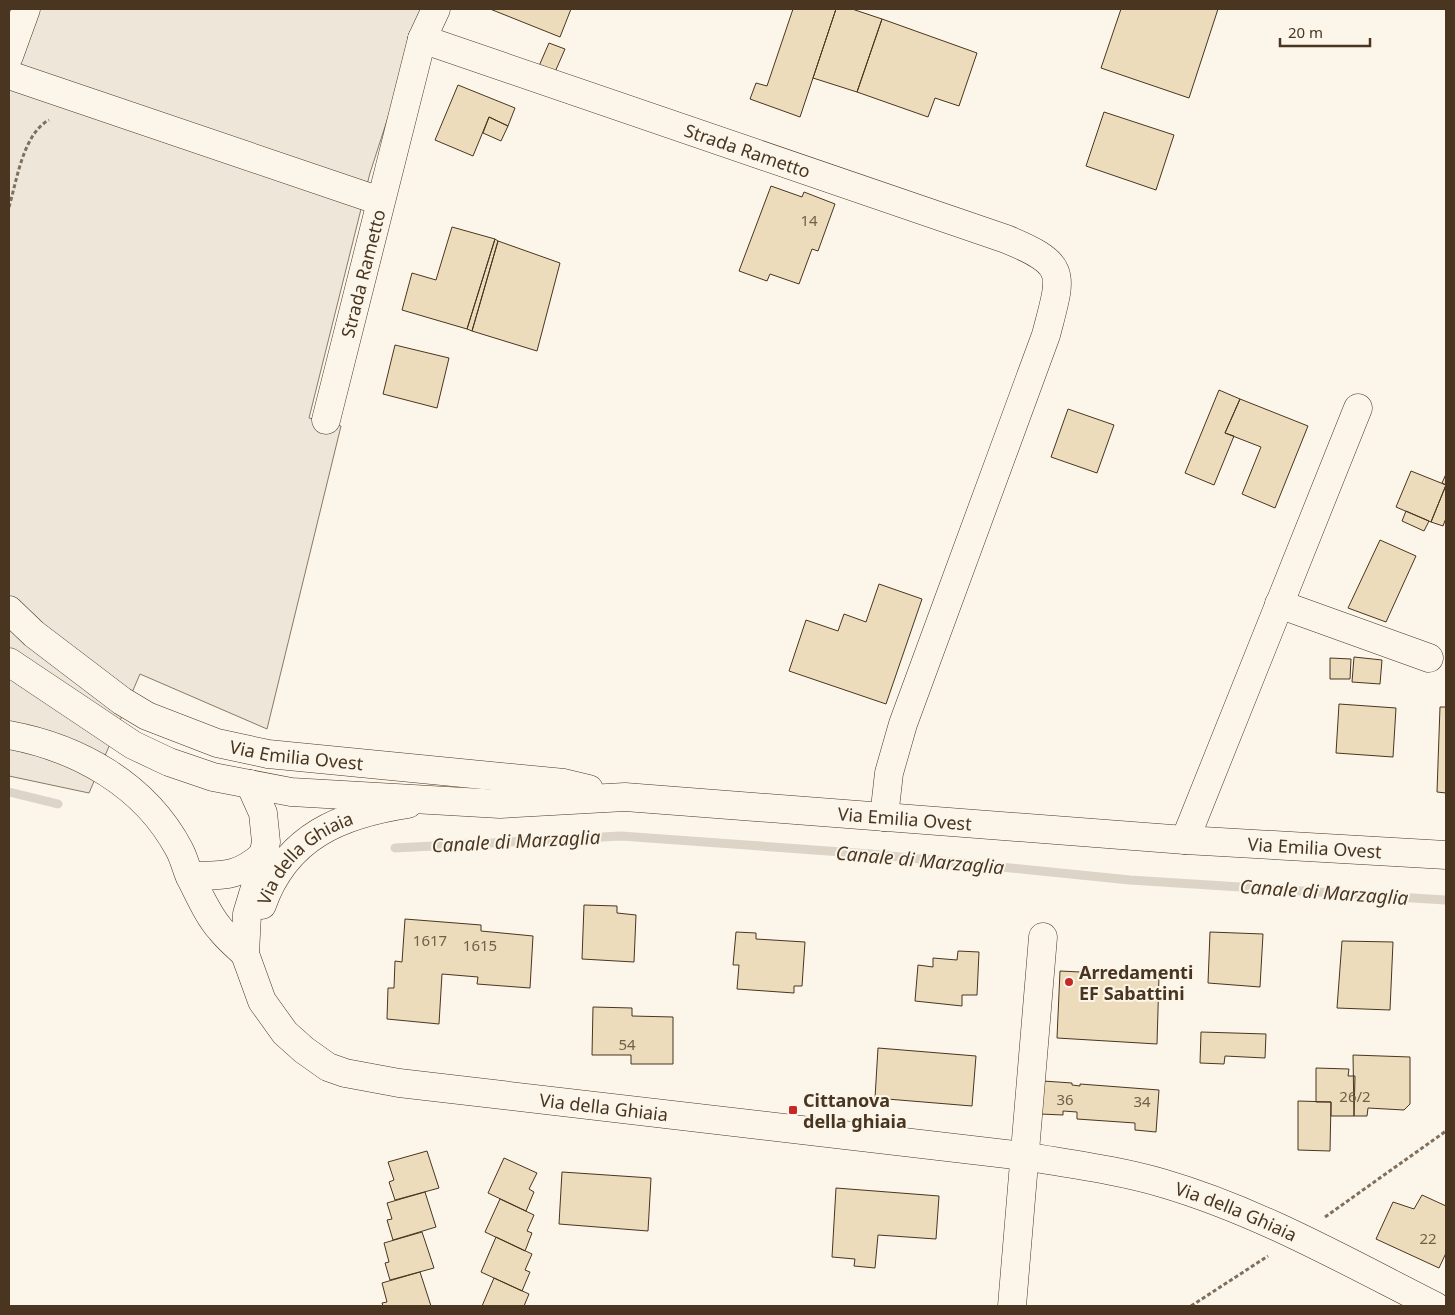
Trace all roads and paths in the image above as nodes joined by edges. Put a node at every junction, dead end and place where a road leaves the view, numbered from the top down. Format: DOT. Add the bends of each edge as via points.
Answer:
graph roads {
  1 [pos="26,9"];
  2 [pos="436,9"];
  3 [pos="422,39"];
  4 [pos="9,56"];
  5 [pos="9,75"];
  6 [pos="380,201"];
  7 [pos="1358,408"];
  8 [pos="326,420"];
  9 [pos="1279,604"];
  10 [pos="9,610"];
  11 [pos="1429,658"];
  12 [pos="9,662"];
  13 [pos="9,735"];
  14 [pos="250,784"];
  15 [pos="624,797"];
  16 [pos="432,800"];
  17 [pos="884,816"];
  18 [pos="1185,840"];
  19 [pos="263,855"];
  20 [pos="1446,855"];
  21 [pos="190,876"];
  22 [pos="1043,937"];
  23 [pos="245,954"];
  24 [pos="1024,1156"];
  25 [pos="1012,1306"];
  26 [pos="1435,1306"];
  1 -- 4 [label="street"];
  2 -- 3 [label="street, Strada Rametto"];
  3 -- 6 [label="street, Strada Rametto"];
  3 -- 17 [label="street, Strada Rametto" via="1006,239 1038,252 1052,266 1059,279 1046,335 904,724 889,773"];
  5 -- 6 [label="street"];
  6 -- 8 [label="street, Strada Rametto"];
  7 -- 9 [label="street"];
  9 -- 11 [label="street"];
  9 -- 18 [label="street"];
  10 -- 15 [label="street, Via Emilia Ovest" via="34,634 122,701 148,716 218,743 268,754 564,783"];
  12 -- 14 [label="street, Via Emilia Ovest" via="133,745 169,762 214,777"];
  13 -- 21 [label="street" via="92,762 123,782 153,812 179,849"];
  14 -- 16 [label="street, Via Emilia Ovest" via="291,792"];
  14 -- 19 [label="street, Via della Ghiaia" via="263,813 266,842"];
  15 -- 16 [label="street, Via Emilia Ovest" via="500,804"];
  15 -- 17 [label="street, Via Emilia Ovest"];
  16 -- 23 [label="street, Via della Ghiaia" via="344,818 295,849 263,901"];
  17 -- 18 [label="street, Via Emilia Ovest"];
  18 -- 20 [label="street, Via Emilia Ovest"];
  19 -- 21 [label="street" via="247,869"];
  19 -- 23 [label="street, Via della Ghiaia" via="246,914"];
  21 -- 23 [label="street" via="220,929"];
  22 -- 24 [label="street"];
  23 -- 24 [label="street, Via della Ghiaia" via="262,1001 285,1033 328,1067 345,1073 399,1083"];
  24 -- 25 [label="street"];
  24 -- 26 [label="street, Via della Ghiaia" via="1122,1173 1200,1195 1298,1236"];
}
